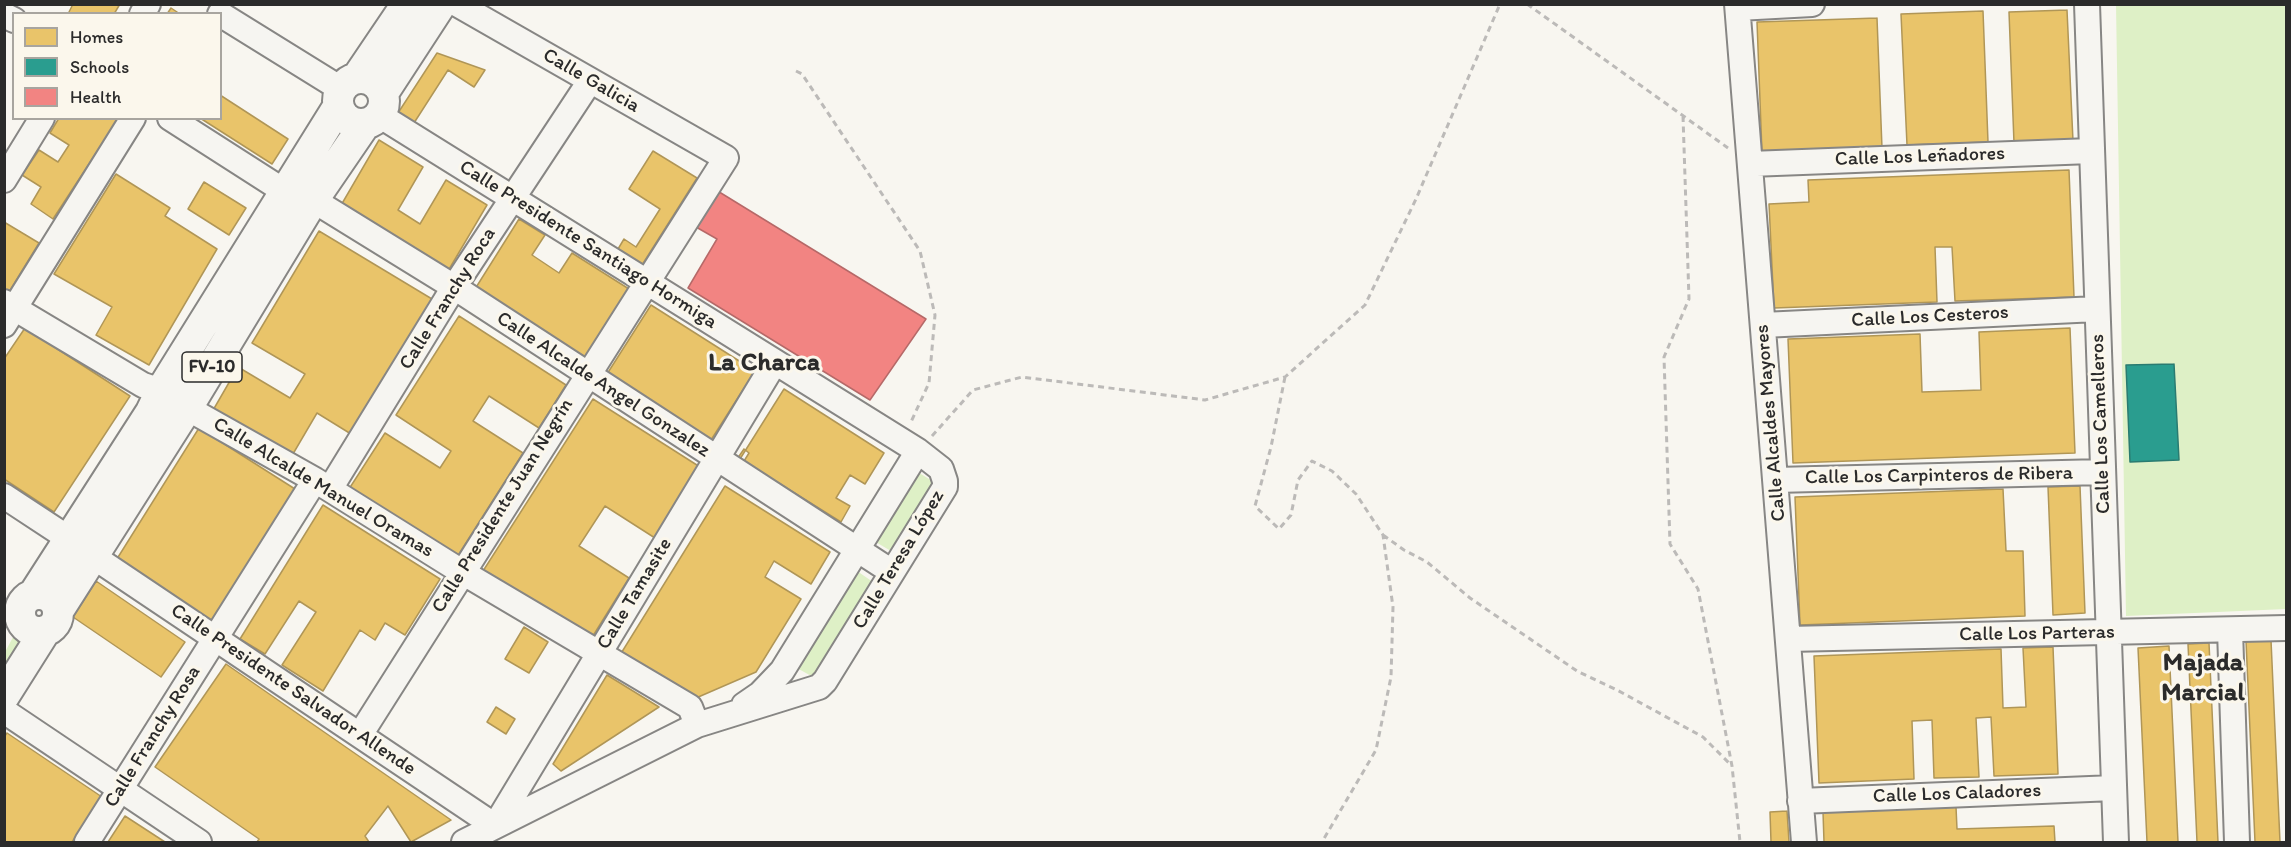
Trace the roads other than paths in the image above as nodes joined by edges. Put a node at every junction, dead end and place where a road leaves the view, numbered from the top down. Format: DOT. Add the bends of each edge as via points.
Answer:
graph roads {
  1 [pos="204,4"];
  2 [pos="407,4"];
  3 [pos="441,4"];
  4 [pos="457,4"];
  5 [pos="1812,4"];
  6 [pos="2087,4"];
  7 [pos="1737,6"];
  8 [pos="217,12"];
  9 [pos="222,15"];
  10 [pos="590,81"];
  11 [pos="345,91"];
  12 [pos="376,111"];
  13 [pos="41,120"];
  14 [pos="132,120"];
  15 [pos="173,120"];
  16 [pos="2091,151"];
  17 [pos="726,158"];
  18 [pos="1750,164"];
  19 [pos="8,166"];
  20 [pos="300,197"];
  21 [pos="513,197"];
  22 [pos="646,281"];
  23 [pos="454,287"];
  24 [pos="2097,309"];
  25 [pos="8,312"];
  26 [pos="1763,325"];
  27 [pos="775,362"];
  28 [pos="588,373"];
  29 [pos="194,397"];
  30 [pos="156,401"];
  31 [pos="910,447"];
  32 [pos="717,460"];
  33 [pos="2103,472"];
  34 [pos="1775,480"];
  35 [pos="323,485"];
  36 [pos="4,496"];
  37 [pos="81,547"];
  38 [pos="858,549"];
  39 [pos="462,572"];
  40 [pos="892,572"];
  41 [pos="39,613"];
  42 [pos="2286,628"];
  43 [pos="2230,630"];
  44 [pos="2108,633"];
  45 [pos="216,638"];
  46 [pos="1788,639"];
  47 [pos="4,640"];
  48 [pos="600,652"];
  49 [pos="4,696"];
  50 [pos="4,711"];
  51 [pos="730,714"];
  52 [pos="697,725"];
  53 [pos="360,735"];
  54 [pos="2114,788"];
  55 [pos="120,790"];
  56 [pos="1800,801"];
  57 [pos="498,834"];
  58 [pos="87,843"];
  59 [pos="199,843"];
  60 [pos="464,843"];
  61 [pos="1804,843"];
  62 [pos="2116,843"];
  63 [pos="2237,843"];
  1 -- 8 [label="street"];
  2 -- 11 [label="main road, FV-10"];
  3 -- 12 [label="main road, FV-10"];
  4 -- 10 [label="street, Calle Galicia"];
  5 -- 7 [label="street"];
  6 -- 16 [label="street, Calle Los Camelleros"];
  7 -- 18 [label="street, Calle Alcaldes Mayores"];
  9 -- 11 [label="street"];
  10 -- 17 [label="street, Calle Galicia"];
  10 -- 21 [label="street, Calle Franchy Roca"];
  11 -- 12 [label="main road" via="344,117 353,123"];
  11 -- 12 [label="main road" via="367,79 377,84"];
  11 -- 20 [label="main road, FV-10"];
  12 -- 20 [label="main road, FV-10"];
  12 -- 21 [label="street, Calle Presidente Santiago Hormiga"];
  13 -- 19 [label="street"];
  14 -- 25 [label="street"];
  15 -- 20 [label="street, Calle Alcalde Angel Gonzalez"];
  16 -- 18 [label="street, Calle Los Leñadores"];
  16 -- 24 [label="street, Calle Los Camelleros"];
  17 -- 22 [label="street, Calle Presidente Juan Negrín"];
  18 -- 26 [label="street, Calle Alcaldes Mayores"];
  20 -- 23 [label="street, Calle Alcalde Angel Gonzalez"];
  20 -- 29 [label="main road, FV-10"];
  20 -- 30 [label="main road, FV-10"];
  21 -- 22 [label="street, Calle Presidente Santiago Hormiga"];
  21 -- 23 [label="street, Calle Franchy Roca"];
  22 -- 27 [label="street, Calle Presidente Santiago Hormiga"];
  22 -- 28 [label="street, Calle Presidente Juan Negrín"];
  23 -- 28 [label="street, Calle Alcalde Angel Gonzalez"];
  23 -- 35 [label="street, Calle Franchy Roca"];
  24 -- 26 [label="street, Calle Los Cesteros"];
  24 -- 33 [label="street, Calle Los Camelleros"];
  25 -- 30 [label="street" via="143,385"];
  26 -- 34 [label="street, Calle Alcaldes Mayores"];
  27 -- 31 [label="street, Calle Presidente Santiago Hormiga"];
  27 -- 32 [label="street, Calle Tamasite"];
  28 -- 32 [label="street, Calle Alcalde Angel Gonzalez"];
  28 -- 39 [label="street, Calle Presidente Juan Negrín"];
  29 -- 30 [label="street"];
  29 -- 35 [label="street, Calle Alcalde Manuel Oramas"];
  29 -- 37 [label="main road, FV-10"];
  30 -- 37 [label="main road, FV-10"];
  31 -- 38 [label="street, Calle Teresa López"];
  31 -- 40 [label="street, Calle Teresa López" via="941,469 945,487"];
  32 -- 38 [label="street, Calle Alcalde Angel Gonzalez"];
  32 -- 48 [label="street, Calle Tamasite"];
  33 -- 34 [label="street, Calle Los Carpinteros de Ribera"];
  33 -- 44 [label="street, Calle Los Camelleros"];
  34 -- 46 [label="street, Calle Alcaldes Mayores"];
  35 -- 39 [label="street, Calle Alcalde Manuel Oramas"];
  35 -- 45 [label="street, Calle Franchy Rosa"];
  36 -- 37 [label="street, Calle Presidente Salvador Allende"];
  37 -- 41 [label="main road, FV-10"];
  37 -- 45 [label="street, Calle Presidente Salvador Allende"];
  38 -- 40 [label="street, Calle Alcalde Angel Gonzalez"];
  38 -- 51 [label="street, Calle Teresa López" via="783,671 760,694"];
  39 -- 48 [label="street, Calle Alcalde Manuel Oramas"];
  39 -- 53 [label="street, Calle Presidente Juan Negrín"];
  40 -- 51 [label="street, Calle Teresa López" via="819,687"];
  41 -- 47 [label="main road, FV-10"];
  41 -- 49 [label="main road, FV-10"];
  42 -- 43 [label="street, Calle Los Parteras"];
  43 -- 44 [label="street, Calle Los Parteras"];
  43 -- 63 [label="street"];
  44 -- 46 [label="street, Calle Los Parteras"];
  44 -- 54 [label="street, Calle Los Camelleros"];
  45 -- 53 [label="street, Calle Presidente Salvador Allende"];
  45 -- 55 [label="street, Calle Franchy Rosa"];
  46 -- 56 [label="street, Calle Alcaldes Mayores"];
  48 -- 52 [label="street, Calle Alcalde Manuel Oramas" via="690,707"];
  48 -- 57 [label="street, Calle Tamasite"];
  50 -- 55 [label="street"];
  51 -- 52 [label="street, Calle Teresa López"];
  52 -- 57 [label="street, Calle Teresa López"];
  53 -- 57 [label="street, Calle Presidente Salvador Allende"];
  54 -- 56 [label="street, Calle Los Caladores"];
  54 -- 62 [label="street, Calle Los Camelleros"];
  55 -- 58 [label="street, Calle Franchy Rosa"];
  55 -- 59 [label="street"];
  56 -- 61 [label="street, Calle Alcaldes Mayores"];
  57 -- 60 [label="street, Calle Teresa López"];
}
